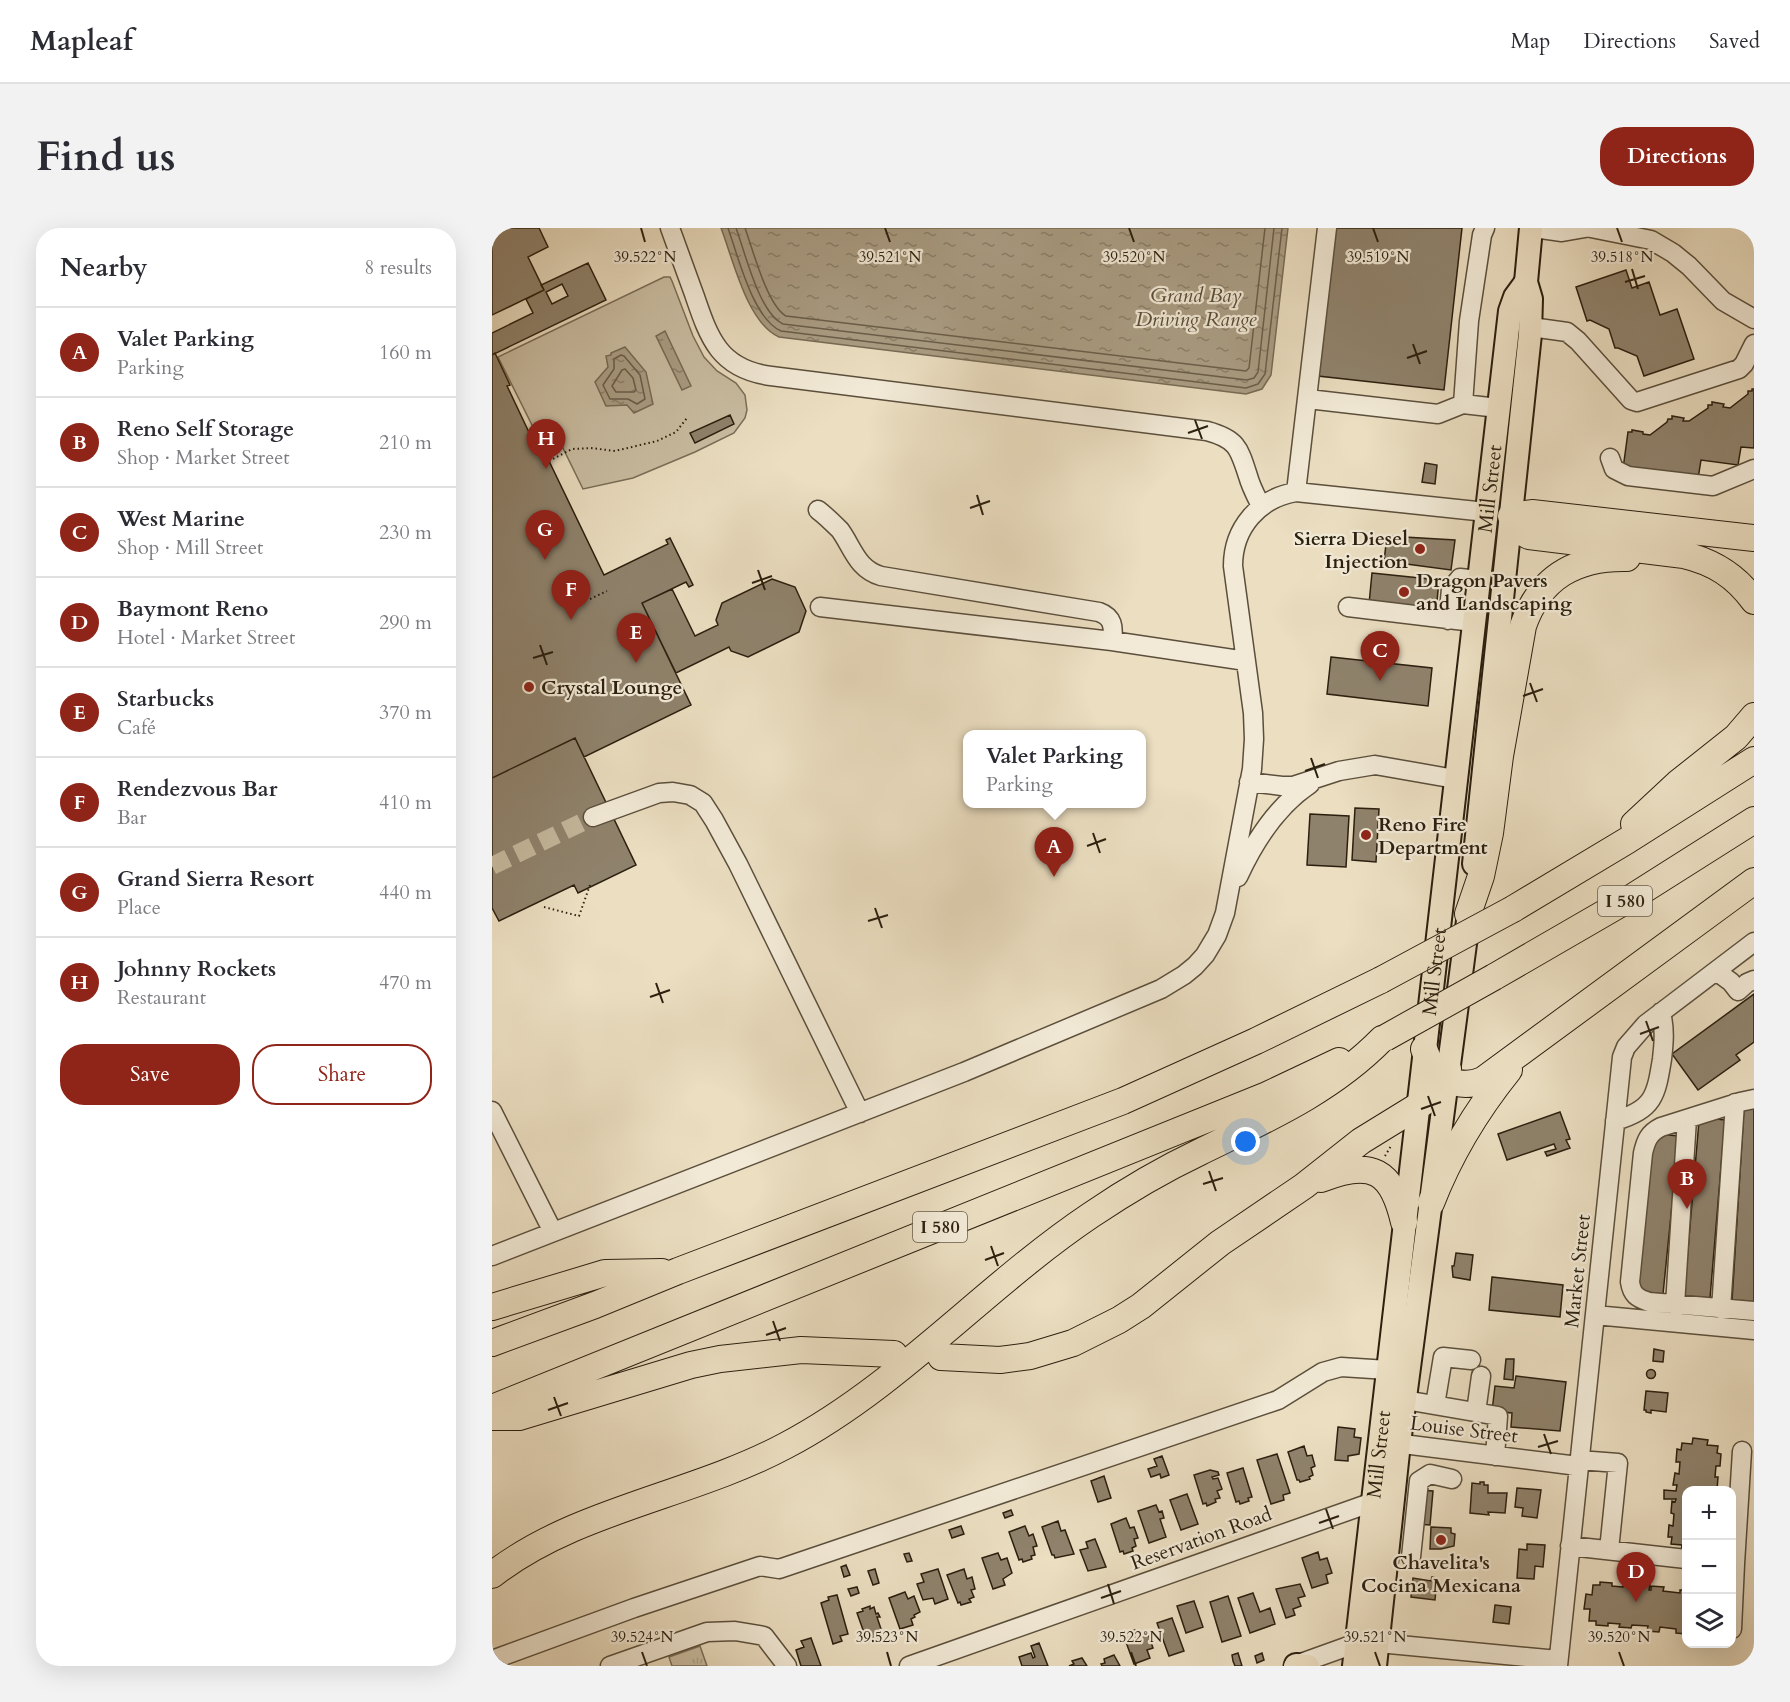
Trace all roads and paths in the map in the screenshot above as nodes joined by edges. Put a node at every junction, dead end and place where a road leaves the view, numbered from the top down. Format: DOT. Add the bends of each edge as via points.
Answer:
graph roads {
  1 [pos="670,228"];
  2 [pos="1327,228"];
  3 [pos="1485,228"];
  4 [pos="1533,228"];
  5 [pos="1586,228"];
  6 [pos="1591,228"];
  7 [pos="1526,282"];
  8 [pos="1754,319"];
  9 [pos="1531,327"];
  10 [pos="1754,344"];
  11 [pos="1749,365"];
  12 [pos="1308,399"];
  13 [pos="1462,404"];
  14 [pos="1498,408"];
  15 [pos="687,418"];
  16 [pos="1610,458"];
  17 [pos="549,461"];
  18 [pos="1754,469"];
  19 [pos="1296,492"];
  20 [pos="1261,506"];
  21 [pos="818,510"];
  22 [pos="1486,512"];
  23 [pos="1511,516"];
  24 [pos="1754,538"];
  25 [pos="1684,555"];
  26 [pos="1478,580"];
  27 [pos="607,591"];
  28 [pos="590,599"];
  29 [pos="1754,601"];
  30 [pos="820,607"];
  31 [pos="1348,608"];
  32 [pos="1448,620"];
  33 [pos="1473,622"];
  34 [pos="1112,641"];
  35 [pos="1246,661"];
  36 [pos="1754,716"];
  37 [pos="1754,760"];
  38 [pos="1327,774"];
  39 [pos="1455,778"];
  40 [pos="1249,782"];
  41 [pos="593,817"];
  42 [pos="1754,820"];
  43 [pos="1574,873"];
  44 [pos="1754,881"];
  45 [pos="590,885"];
  46 [pos="544,907"];
  47 [pos="1225,913"];
  48 [pos="1468,914"];
  49 [pos="1754,942"];
  50 [pos="1716,971"];
  51 [pos="1754,980"];
  52 [pos="1661,1012"];
  53 [pos="1545,1033"];
  54 [pos="1384,1039"];
  55 [pos="1424,1048"];
  56 [pos="1446,1075"];
  57 [pos="1754,1099"];
  58 [pos="1735,1103"];
  59 [pos="1418,1106"];
  60 [pos="492,1111"];
  61 [pos="860,1113"];
  62 [pos="1687,1119"];
  63 [pos="1615,1121"];
  64 [pos="1395,1139"];
  65 [pos="1385,1157"];
  66 [pos="1304,1186"];
  67 [pos="1431,1203"];
  68 [pos="1606,1214"];
  69 [pos="1638,1216"];
  70 [pos="1404,1222"];
  71 [pos="553,1232"];
  72 [pos="492,1256"];
  73 [pos="678,1271"];
  74 [pos="1675,1305"];
  75 [pos="492,1307"];
  76 [pos="1721,1309"];
  77 [pos="1754,1311"];
  78 [pos="1595,1315"];
  79 [pos="1754,1330"];
  80 [pos="492,1343"];
  81 [pos="894,1354"];
  82 [pos="941,1357"];
  83 [pos="1471,1360"];
  84 [pos="1388,1370"];
  85 [pos="1481,1376"];
  86 [pos="1405,1400"];
  87 [pos="1436,1406"];
  88 [pos="492,1407"];
  89 [pos="1476,1412"];
  90 [pos="492,1417"];
  91 [pos="1390,1442"];
  92 [pos="1742,1451"];
  93 [pos="1495,1456"];
  94 [pos="1579,1463"];
  95 [pos="1452,1479"];
  96 [pos="1373,1502"];
  97 [pos="1735,1540"];
  98 [pos="1570,1546"];
  99 [pos="1609,1550"];
  100 [pos="1411,1557"];
  101 [pos="1682,1559"];
  102 [pos="492,1575"];
  103 [pos="1367,1643"];
  104 [pos="492,1660"];
  105 [pos="1558,1663"];
  106 [pos="610,1666"];
  107 [pos="787,1666"];
  108 [pos="909,1666"];
  109 [pos="1299,1666"];
  110 [pos="1354,1666"];
  111 [pos="1375,1666"];
  1 -- 20 [label="street" via="709,336 720,352 741,368 764,375 1207,430 1227,437 1237,447"];
  2 -- 12 [label="street"];
  3 -- 13 [label="street" via="1469,321"];
  4 -- 5 [label="street" via="1562,232"];
  4 -- 7 [label="main road, Mill Street"];
  6 -- 8 [label="street" via="1651,240 1689,266 1723,300"];
  7 -- 9 [label="main road, Mill Street" via="1531,299"];
  7 -- 14 [label="main road, Mill Street" via="1510,311"];
  9 -- 11 [label="street" via="1567,332 1637,402"];
  9 -- 23 [label="main road, Mill Street"];
  10 -- 11 [label="street"];
  12 -- 13 [label="street" via="1438,414"];
  12 -- 19 [label="street"];
  13 -- 14 [label="street"];
  14 -- 22 [label="main road, Mill Street"];
  15 -- 17 [label="path" via="676,432 657,441 615,451 572,449"];
  16 -- 18 [label="street" via="1614,469 1628,476 1713,486"];
  19 -- 20 [label="street"];
  19 -- 22 [label="street"];
  20 -- 35 [label="street" via="1244,526 1233,556"];
  21 -- 34 [label="street" via="840,531 863,567 875,574 1099,612 1112,622"];
  22 -- 23 [label="main road"];
  22 -- 26 [label="main road, Mill Street"];
  23 -- 24 [label="highway" via="1532,513"];
  23 -- 25 [label="highway" via="1518,530 1529,536"];
  23 -- 48 [label="main road, Mill Street"];
  25 -- 29 [label="highway" via="1725,571"];
  25 -- 48 [label="highway" via="1606,559 1579,565 1557,576 1533,603 1523,626 1486,856"];
  26 -- 32 [label="street" via="1460,578 1451,589"];
  26 -- 33 [label="main road, Mill Street"];
  27 -- 28 [label="path"];
  30 -- 34 [label="street"];
  31 -- 32 [label="street"];
  32 -- 33 [label="street"];
  33 -- 39 [label="main road, Mill Street"];
  34 -- 35 [label="street"];
  35 -- 40 [label="street" via="1254,732"];
  36 -- 43 [label="highway" via="1736,737"];
  37 -- 43 [label="highway, I 580"];
  38 -- 39 [label="street" via="1376,765"];
  38 -- 40 [label="street" via="1293,786"];
  38 -- 47 [label="street" via="1293,797 1272,820 1247,858"];
  39 -- 55 [label="main road, Mill Street"];
  40 -- 47 [label="street"];
  41 -- 61 [label="street" via="659,793 690,795 703,803 738,864"];
  42 -- 54 [label="highway, I 580, bridge" via="1634,896"];
  43 -- 73 [label="highway, I 580, bridge" via="1381,980 1123,1101"];
  44 -- 53 [label="highway"];
  45 -- 46 [label="path" via="579,916"];
  47 -- 61 [label="street" via="1205,955 1161,989"];
  48 -- 56 [label="main road, Mill Street"];
  49 -- 50 [label="street, Market Street"];
  50 -- 51 [label="street" via="1738,991"];
  50 -- 52 [label="street, Market Street"];
  52 -- 63 [label="street, Market Street" via="1626,1047"];
  52 -- 63 [label="street" via="1665,1037 1659,1085 1641,1110"];
  53 -- 56 [label="highway" via="1483,1080 1464,1084"];
  53 -- 67 [label="highway" via="1514,1064 1478,1112 1452,1155"];
  54 -- 88 [label="highway, I 580" via="1267,1095"];
  54 -- 102 [label="highway" via="1361,1061 1314,1094 1198,1153 1083,1221 1038,1253 889,1379 814,1430 725,1474 567,1530"];
  55 -- 56 [label="highway" via="1431,1065"];
  55 -- 59 [label="main road, Mill Street"];
  56 -- 59 [label="highway"];
  56 -- 67 [label="main road, Mill Street"];
  57 -- 58 [label="street"];
  58 -- 62 [label="street"];
  58 -- 76 [label="street"];
  59 -- 66 [label="highway" via="1361,1141"];
  59 -- 70 [label="main road, Mill Street"];
  60 -- 71 [label="street"];
  61 -- 71 [label="street"];
  62 -- 69 [label="street" via="1651,1132 1645,1142"];
  62 -- 74 [label="street"];
  63 -- 68 [label="street, Market Street"];
  64 -- 65 [label="path"];
  66 -- 70 [label="highway" via="1346,1171 1370,1170 1393,1187"];
  66 -- 82 [label="highway" via="1220,1243 1141,1306 1096,1332 1030,1356 1000,1360"];
  67 -- 86 [label="main road, Mill Street"];
  68 -- 69 [label="street"];
  68 -- 78 [label="street, Market Street"];
  69 -- 74 [label="street" via="1632,1292 1639,1299"];
  70 -- 84 [label="main road, Mill Street"];
  71 -- 72 [label="street"];
  73 -- 75 [label="highway" via="605,1273"];
  73 -- 80 [label="highway, I 580"];
  74 -- 76 [label="street"];
  76 -- 77 [label="street"];
  78 -- 79 [label="street"];
  78 -- 94 [label="street, Market Street"];
  81 -- 90 [label="highway" via="801,1350 748,1354 691,1365 519,1417"];
  83 -- 87 [label="street" via="1443,1357"];
  84 -- 91 [label="main road, Mill Street"];
  84 -- 104 [label="street" via="1341,1366 1323,1372 1278,1400 779,1569 749,1569"];
  85 -- 89 [label="street"];
  86 -- 87 [label="street"];
  86 -- 91 [label="main road, Mill Street"];
  87 -- 89 [label="street"];
  89 -- 93 [label="street" via="1498,1416"];
  91 -- 93 [label="street, Louise Street"];
  91 -- 96 [label="main road, Mill Street"];
  91 -- 103 [label="main road, Mill Street"];
  92 -- 97 [label="street"];
  93 -- 94 [label="street, Louise Street"];
  94 -- 98 [label="street, Market Street"];
  94 -- 99 [label="street, Louise Street" via="1618,1463"];
  95 -- 100 [label="street" via="1430,1474 1419,1481"];
  96 -- 103 [label="main road, Mill Street"];
  96 -- 108 [label="street, Reservation Road"];
  98 -- 99 [label="street"];
  98 -- 105 [label="street, Market Street"];
  99 -- 101 [label="street"];
  103 -- 105 [label="street"];
  103 -- 109 [label="street"];
  103 -- 110 [label="main road, Mill Street"];
  103 -- 111 [label="main road, Mill Street"];
  106 -- 107 [label="street" via="707,1632 735,1631 764,1636"];
}
